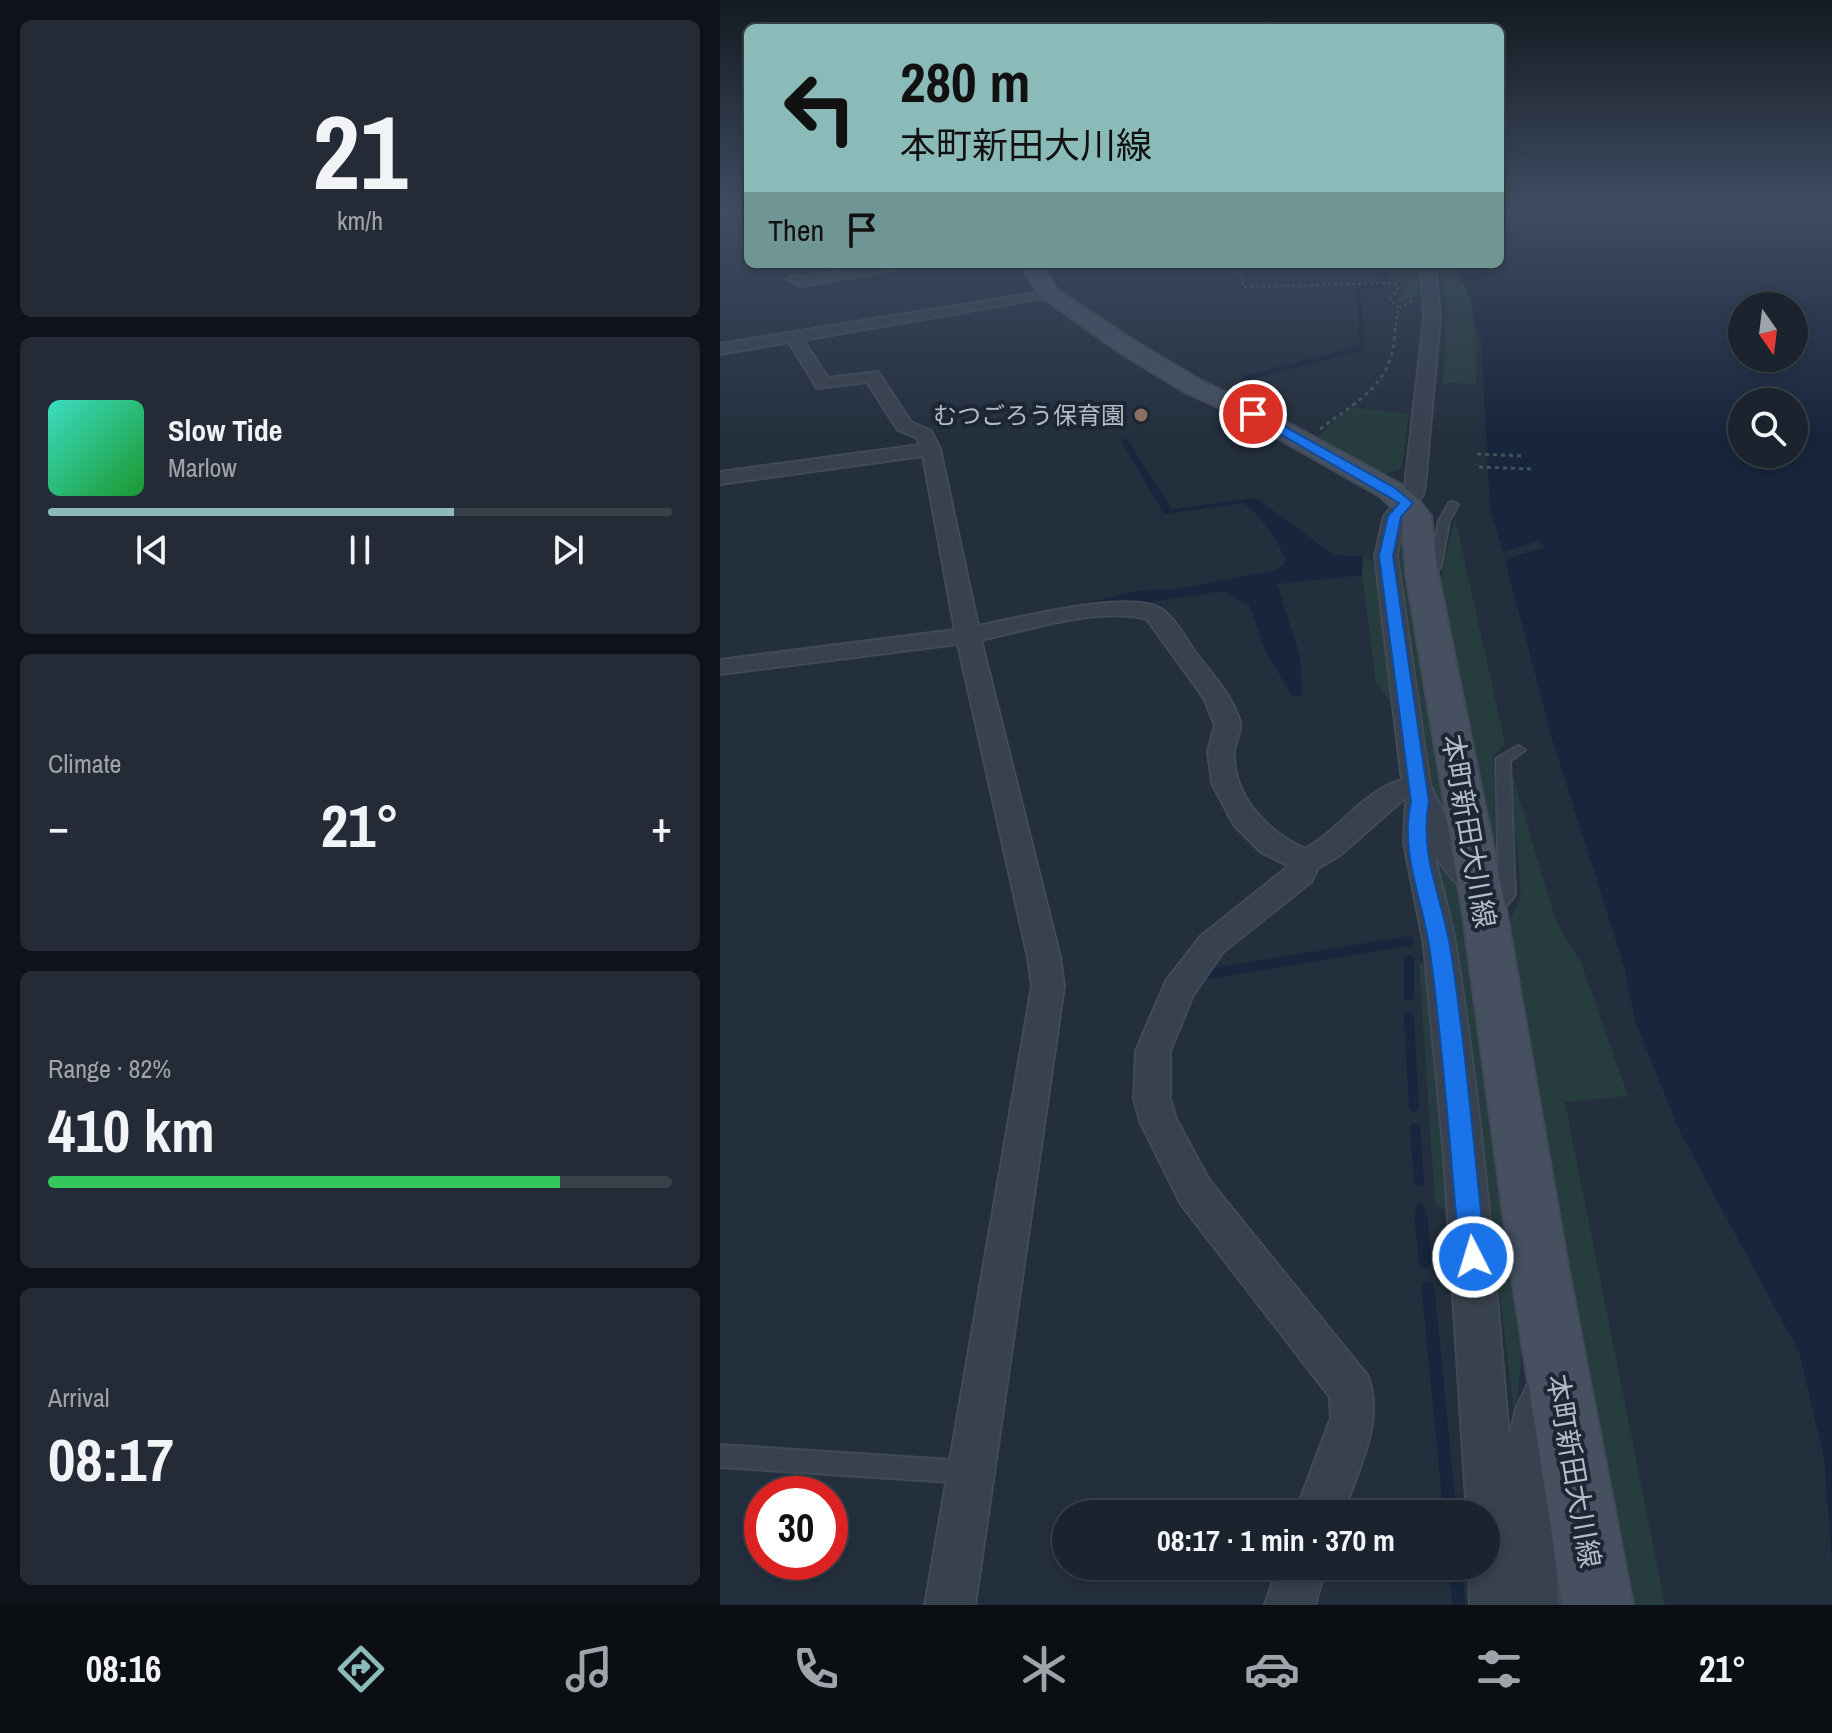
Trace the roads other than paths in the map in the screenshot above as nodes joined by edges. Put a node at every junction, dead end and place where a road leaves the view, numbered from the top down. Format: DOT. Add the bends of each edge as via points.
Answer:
graph roads {
  1 [pos="1043,285"];
  2 [pos="1431,285"];
  3 [pos="1049,293"];
  4 [pos="794,338"];
  5 [pos="720,349"];
  6 [pos="931,449"];
  7 [pos="720,478"];
  8 [pos="1406,503"];
  9 [pos="1453,505"];
  10 [pos="1422,574"];
  11 [pos="968,635"];
  12 [pos="720,667"];
  13 [pos="1518,750"];
  14 [pos="1418,793"];
  15 [pos="1306,862"];
  16 [pos="1481,899"];
  17 [pos="1557,1373"];
  18 [pos="720,1456"];
  19 [pos="971,1472"];
  20 [pos="1324,1500"];
  21 [pos="1298,1580"];
  22 [pos="950,1605"];
  23 [pos="1290,1605"];
  24 [pos="1495,1605"];
  25 [pos="1534,1605"];
  26 [pos="1598,1605"];
  1 -- 3 [label="main road"];
  2 -- 8 [label="street" via="1415,485"];
  3 -- 4 [label="street"];
  3 -- 8 [label="main road" via="1194,387 1253,414"];
  4 -- 5 [label="street"];
  4 -- 6 [label="street" via="823,384 872,376 904,426 925,435"];
  6 -- 7 [label="street"];
  6 -- 11 [label="street"];
  8 -- 10 [label="main road, 本町新田大川線" via="1416,516"];
  8 -- 14 [label="street" via="1394,516 1386,556"];
  9 -- 10 [label="lane" via="1444,521 1436,567"];
  10 -- 16 [label="main road, 本町新田大川線"];
  11 -- 12 [label="street"];
  11 -- 15 [label="street" via="1077,614 1145,609 1155,614 1216,697 1228,725 1221,752 1226,783 1248,825 1271,845"];
  11 -- 19 [label="street" via="1048,986"];
  13 -- 16 [label="lane" via="1503,759 1507,895"];
  14 -- 15 [label="street" via="1392,792 1330,848"];
  14 -- 16 [label="street"];
  14 -- 24 [label="street" via="1421,868 1441,950 1468,1196"];
  15 -- 20 [label="street" via="1300,875 1212,944 1178,990 1153,1051 1152,1099 1195,1192 1352,1390 1353,1418"];
  16 -- 17 [label="main road, 本町新田大川線"];
  17 -- 25 [label="street" via="1540,1400 1527,1449"];
  17 -- 26 [label="main road, 本町新田大川線"];
  18 -- 19 [label="lane"];
  19 -- 22 [label="street"];
  21 -- 23 [label="street"];
}
